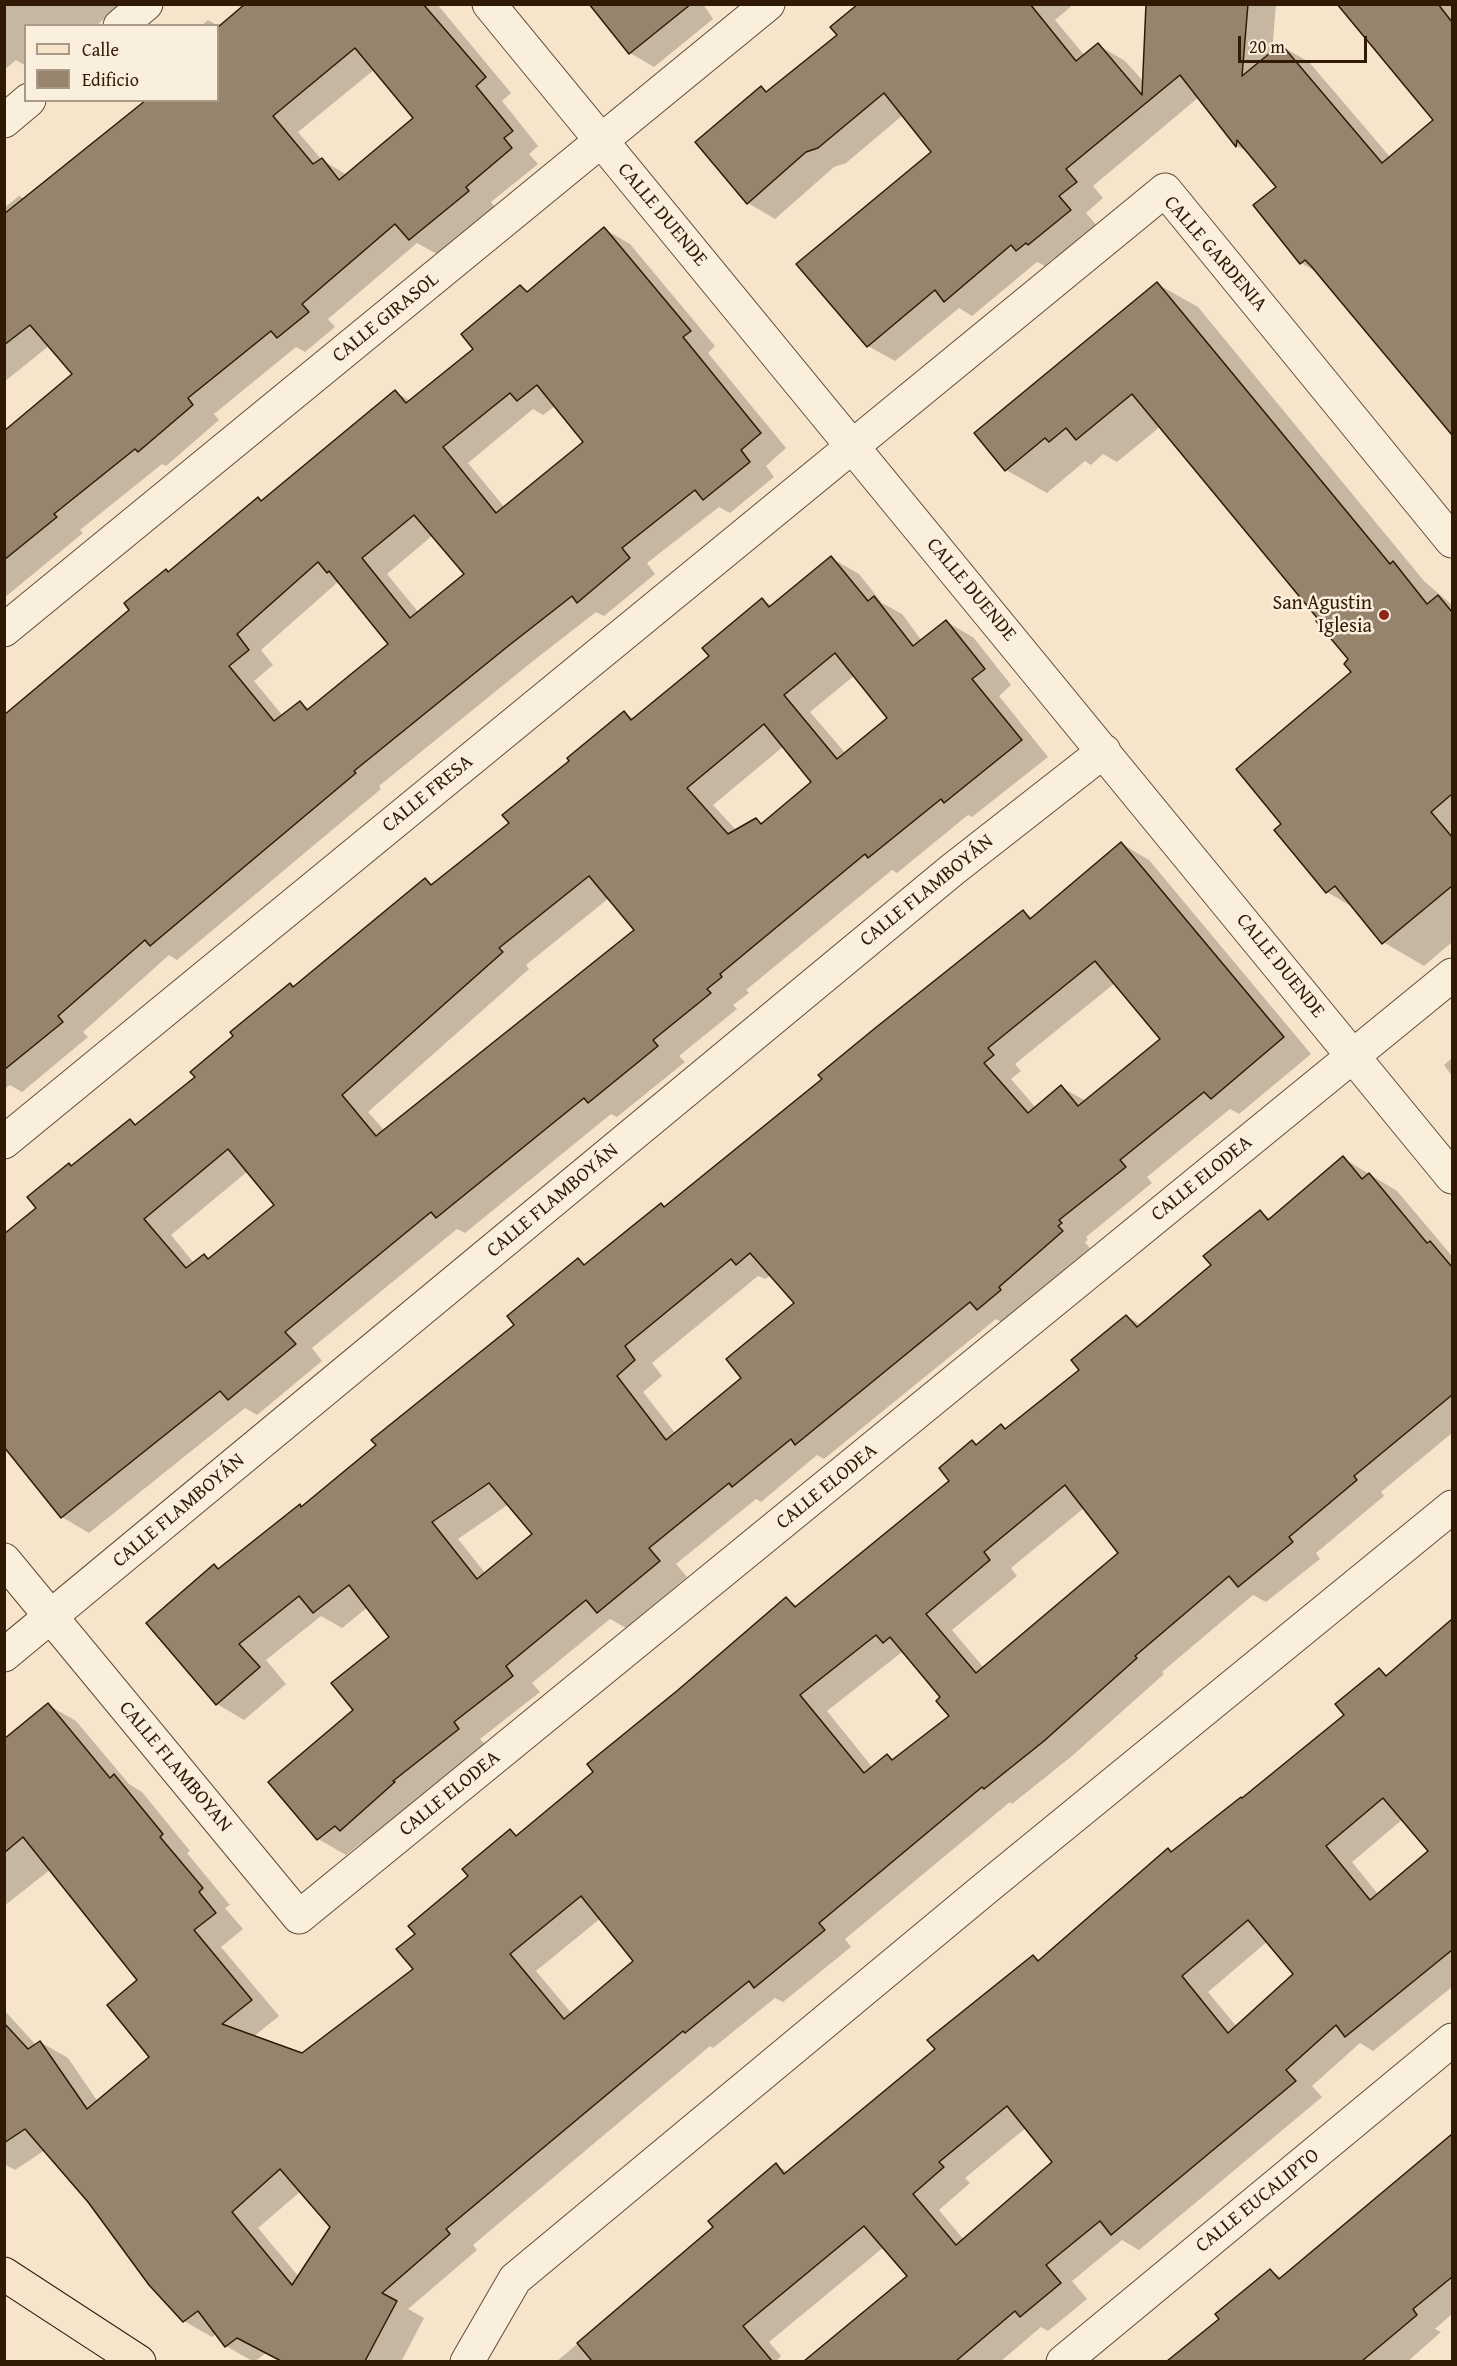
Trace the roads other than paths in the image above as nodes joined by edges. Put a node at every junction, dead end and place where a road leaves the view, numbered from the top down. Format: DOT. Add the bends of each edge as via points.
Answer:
graph roads {
  1 [pos="146,4"];
  2 [pos="489,4"];
  3 [pos="768,4"];
  4 [pos="122,24"];
  5 [pos="27,102"];
  6 [pos="4,121"];
  7 [pos="602,142"];
  8 [pos="852,446"];
  9 [pos="1452,542"];
  10 [pos="4,630"];
  11 [pos="1104,751"];
  12 [pos="1452,975"];
  13 [pos="1353,1056"];
  14 [pos="4,1142"];
  15 [pos="1452,1177"];
  16 [pos="1452,1507"];
  17 [pos="4,1560"];
  18 [pos="51,1617"];
  19 [pos="4,1655"];
  20 [pos="299,1917"];
  21 [pos="1452,2040"];
  22 [pos="4,2274"];
  23 [pos="139,2361"];
  24 [pos="466,2361"];
  25 [pos="1063,2361"];
  1 -- 4 [label="street"];
  2 -- 7 [label="street, CALLE DUENDE"];
  3 -- 7 [label="street, CALLE GIRASOL"];
  5 -- 6 [label="street"];
  7 -- 8 [label="street, CALLE DUENDE"];
  7 -- 10 [label="street, CALLE GIRASOL"];
  8 -- 9 [label="street, CALLE GARDENIA" via="1165,190"];
  8 -- 11 [label="street, CALLE DUENDE"];
  8 -- 14 [label="street, CALLE FRESA"];
  11 -- 13 [label="street, CALLE DUENDE"];
  11 -- 18 [label="street, CALLE FLAMBOYÁN" via="952,870"];
  12 -- 13 [label="street"];
  13 -- 15 [label="street, CALLE DUENDE"];
  13 -- 20 [label="street, CALLE ELODEA"];
  16 -- 24 [label="street" via="515,2279"];
  17 -- 18 [label="street"];
  18 -- 19 [label="street, CALLE FLAMBOYÁN"];
  18 -- 20 [label="street, CALLE FLAMBOYAN"];
  21 -- 25 [label="street, CALLE EUCALIPTO"];
  22 -- 23 [label="main road"];
}
